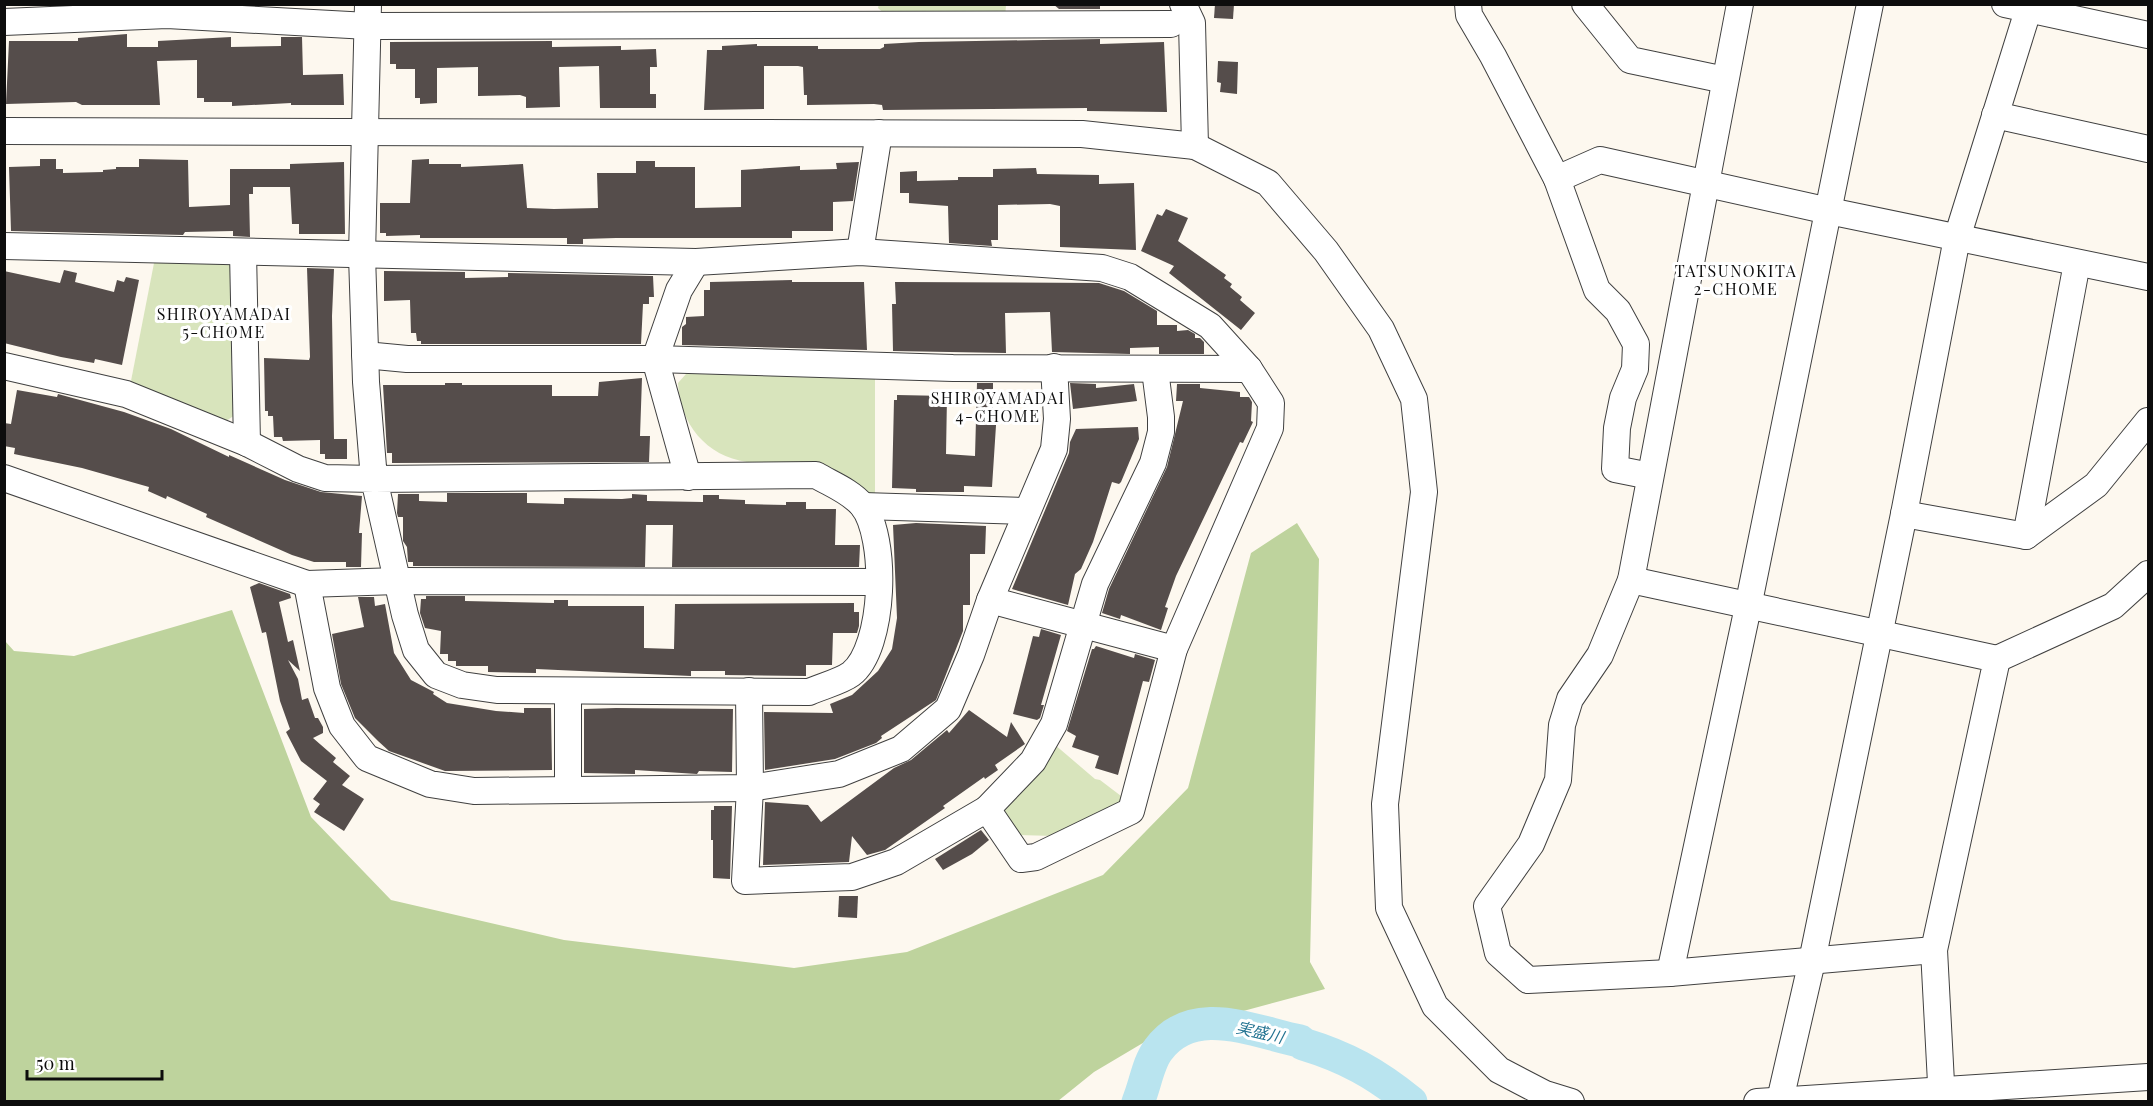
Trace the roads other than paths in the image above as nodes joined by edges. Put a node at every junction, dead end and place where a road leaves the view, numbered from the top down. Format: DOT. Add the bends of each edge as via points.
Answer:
graph roads {
  1 [pos="1027,4"];
  2 [pos="1468,4"];
  3 [pos="1585,4"];
  4 [pos="1740,4"];
  5 [pos="1870,4"];
  6 [pos="2021,6"];
  7 [pos="166,10"];
  8 [pos="571,14"];
  9 [pos="772,14"];
  10 [pos="1177,14"];
  11 [pos="368,15"];
  12 [pos="472,15"];
  13 [pos="667,15"];
  14 [pos="869,15"];
  15 [pos="4,22"];
  16 [pos="1057,24"];
  17 [pos="2148,35"];
  18 [pos="1725,80"];
  19 [pos="1995,114"];
  20 [pos="4,130"];
  21 [pos="365,130"];
  22 [pos="879,133"];
  23 [pos="1195,146"];
  24 [pos="2148,149"];
  25 [pos="1557,179"];
  26 [pos="1706,184"];
  27 [pos="1829,211"];
  28 [pos="1957,238"];
  29 [pos="4,246"];
  30 [pos="243,252"];
  31 [pos="860,252"];
  32 [pos="362,255"];
  33 [pos="696,262"];
  34 [pos="2077,263"];
  35 [pos="2148,277"];
  36 [pos="365,355"];
  37 [pos="656,359"];
  38 [pos="4,366"];
  39 [pos="1054,367"];
  40 [pos="1249,369"];
  41 [pos="1155,370"];
  42 [pos="2148,421"];
  43 [pos="247,443"];
  44 [pos="1650,476"];
  45 [pos="688,477"];
  46 [pos="4,478"];
  47 [pos="374,479"];
  48 [pos="863,506"];
  49 [pos="1028,511"];
  50 [pos="1904,514"];
  51 [pos="2026,536"];
  52 [pos="2148,574"];
  53 [pos="1631,580"];
  54 [pos="397,581"];
  55 [pos="878,582"];
  56 [pos="308,584"];
  57 [pos="990,600"];
  58 [pos="1748,607"];
  59 [pos="1084,625"];
  60 [pos="1879,635"];
  61 [pos="1174,649"];
  62 [pos="1997,659"];
  63 [pos="568,691"];
  64 [pos="748,691"];
  65 [pos="750,788"];
  66 [pos="568,790"];
  67 [pos="987,809"];
  68 [pos="1934,950"];
  69 [pos="1812,961"];
  70 [pos="1670,973"];
  71 [pos="2148,1077"];
  72 [pos="1941,1097"];
  73 [pos="1571,1101"];
  74 [pos="1768,1101"];
  1 -- 16 [label="street"];
  2 -- 25 [label="street" via="1469,15"];
  3 -- 18 [label="street" via="1630,60"];
  4 -- 18 [label="street"];
  5 -- 27 [label="street"];
  6 -- 17 [label="street"];
  6 -- 19 [label="street"];
  7 -- 11 [label="street"];
  7 -- 15 [label="street"];
  8 -- 12 [label="street"];
  8 -- 13 [label="street"];
  9 -- 13 [label="street"];
  9 -- 14 [label="street"];
  10 -- 16 [label="street"];
  10 -- 23 [label="street" via="1192,23"];
  11 -- 12 [label="street"];
  11 -- 21 [label="street"];
  14 -- 16 [label="street"];
  18 -- 26 [label="street"];
  19 -- 24 [label="street"];
  19 -- 28 [label="street"];
  20 -- 21 [label="street"];
  21 -- 22 [label="street"];
  21 -- 32 [label="street"];
  22 -- 23 [label="street" via="1082,134"];
  22 -- 31 [label="street"];
  23 -- 73 [label="street" via="1268,183 1290,208 1381,329 1414,399 1424,492 1385,804 1389,908 1435,1006 1499,1070 1545,1094"];
  25 -- 26 [label="street" via="1600,160"];
  25 -- 44 [label="street" via="1597,290 1618,311 1636,344 1635,369 1623,398 1617,428 1615,469"];
  26 -- 27 [label="street"];
  26 -- 44 [label="street"];
  27 -- 28 [label="street"];
  27 -- 58 [label="street"];
  28 -- 34 [label="street"];
  28 -- 50 [label="street"];
  29 -- 30 [label="street"];
  30 -- 32 [label="street"];
  30 -- 43 [label="street"];
  31 -- 33 [label="street"];
  31 -- 40 [label="street" via="1102,268 1130,277 1210,326"];
  32 -- 33 [label="street"];
  32 -- 36 [label="street"];
  33 -- 37 [label="street" via="679,290"];
  34 -- 35 [label="street"];
  34 -- 51 [label="street"];
  36 -- 37 [label="street" via="407,359"];
  36 -- 47 [label="street"];
  37 -- 39 [label="street" via="953,368"];
  37 -- 45 [label="street"];
  38 -- 43 [label="street" via="126,394"];
  39 -- 41 [label="street"];
  39 -- 49 [label="street" via="1054,449"];
  40 -- 41 [label="street"];
  40 -- 61 [label="street" via="1271,403 1270,428"];
  41 -- 59 [label="street" via="1161,425 1153,463 1095,584"];
  42 -- 51 [label="street" via="2096,485"];
  43 -- 47 [label="street" via="325,478"];
  44 -- 53 [label="street"];
  45 -- 47 [label="street"];
  45 -- 48 [label="street" via="816,475"];
  46 -- 56 [label="street"];
  47 -- 54 [label="street"];
  48 -- 49 [label="street"];
  48 -- 55 [label="street" via="875,533"];
  49 -- 57 [label="street"];
  50 -- 51 [label="street"];
  50 -- 60 [label="street"];
  52 -- 62 [label="street" via="2113,606"];
  53 -- 58 [label="street"];
  53 -- 70 [label="street" via="1600,655 1570,699 1562,725 1558,780 1531,844 1487,906 1498,953 1528,980"];
  54 -- 55 [label="street"];
  54 -- 56 [label="street"];
  54 -- 63 [label="street" via="416,650 436,675 462,685 497,690"];
  55 -- 64 [label="street" via="877,620 866,654 851,674 809,692"];
  56 -- 66 [label="street" via="327,688 342,726 367,758 430,784 474,791"];
  57 -- 59 [label="street"];
  57 -- 65 [label="street" via="948,709 901,749 839,774"];
  58 -- 60 [label="street"];
  58 -- 70 [label="street"];
  59 -- 61 [label="street"];
  59 -- 67 [label="street" via="1054,724 1033,761"];
  60 -- 62 [label="street"];
  60 -- 69 [label="street"];
  61 -- 67 [label="street" via="1131,812 1036,857 1021,859"];
  62 -- 68 [label="street"];
  63 -- 64 [label="street"];
  63 -- 66 [label="street"];
  64 -- 65 [label="street"];
  65 -- 66 [label="street"];
  65 -- 67 [label="street" via="746,881 852,877 896,862"];
  68 -- 69 [label="street"];
  68 -- 72 [label="street"];
  69 -- 70 [label="street"];
  69 -- 74 [label="street"];
  71 -- 72 [label="street"];
  72 -- 74 [label="street"];
}
